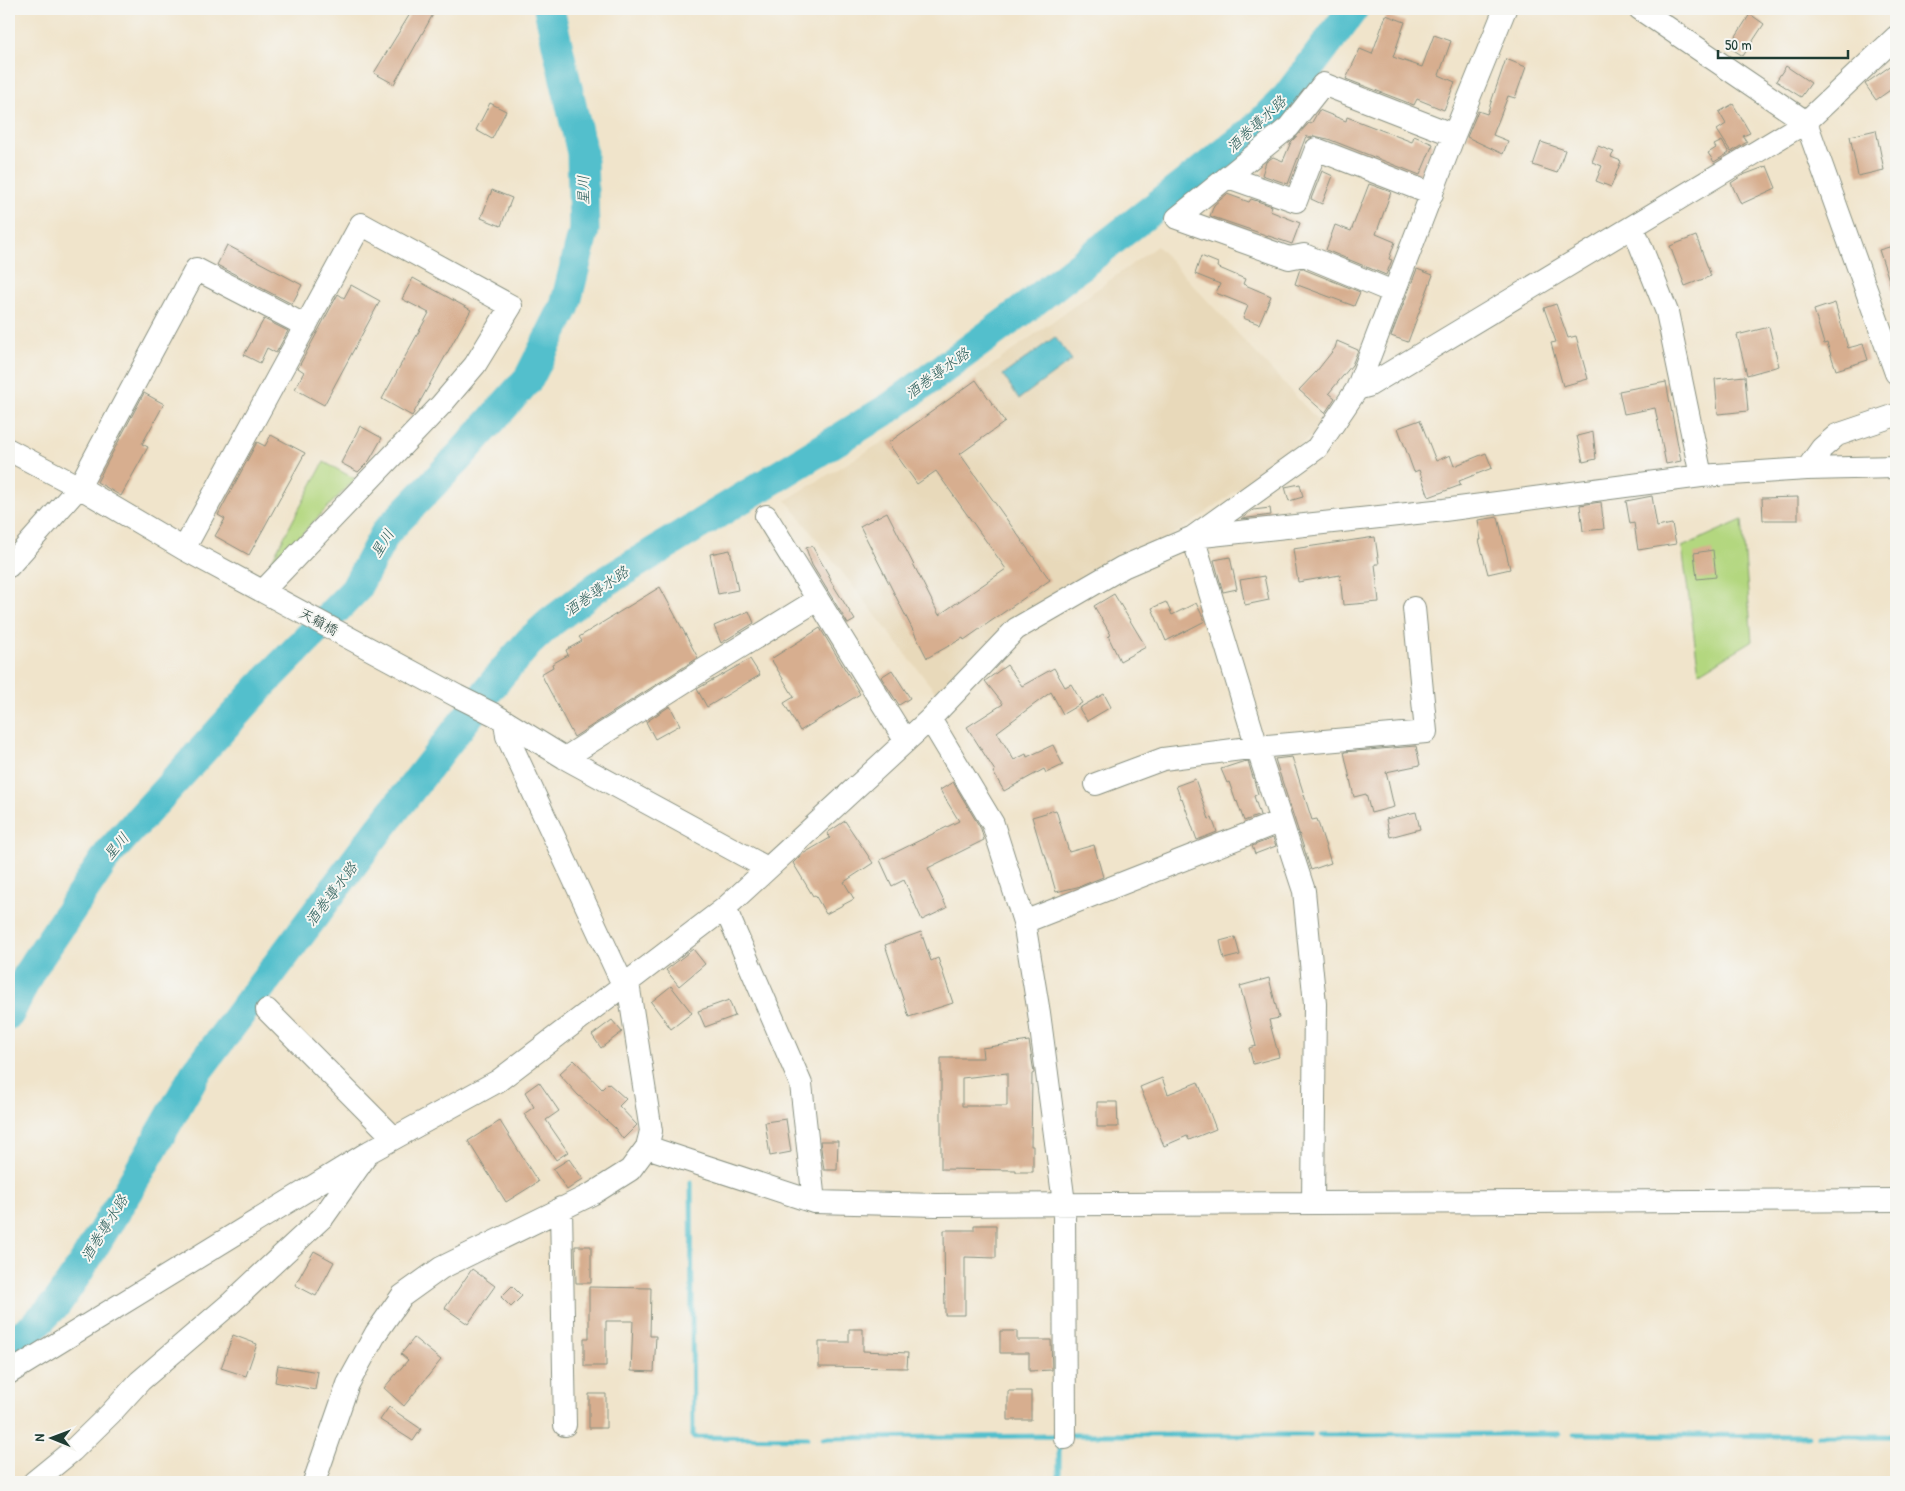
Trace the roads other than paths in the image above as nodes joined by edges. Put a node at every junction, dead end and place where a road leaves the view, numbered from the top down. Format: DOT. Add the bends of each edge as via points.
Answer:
graph roads {
  1 [pos="1505,9"];
  2 [pos="1640,9"];
  3 [pos="1896,37"];
  4 [pos="1806,122"];
  5 [pos="1454,135"];
  6 [pos="1228,176"];
  7 [pos="1432,194"];
  8 [pos="1633,227"];
  9 [pos="1393,292"];
  10 [pos="306,326"];
  11 [pos="1896,373"];
  12 [pos="1356,390"];
  13 [pos="1896,415"];
  14 [pos="9,450"];
  15 [pos="1896,467"];
  16 [pos="1807,470"];
  17 [pos="1701,476"];
  18 [pos="79,487"];
  19 [pos="766,516"];
  20 [pos="1193,537"];
  21 [pos="184,549"];
  22 [pos="9,566"];
  23 [pos="266,592"];
  24 [pos="817,600"];
  25 [pos="1414,608"];
  26 [pos="499,718"];
  27 [pos="930,718"];
  28 [pos="905,740"];
  29 [pos="1257,747"];
  30 [pos="565,758"];
  31 [pos="1096,784"];
  32 [pos="1281,821"];
  33 [pos="767,868"];
  34 [pos="725,908"];
  35 [pos="1024,922"];
  36 [pos="628,983"];
  37 [pos="267,1010"];
  38 [pos="394,1138"];
  39 [pos="647,1147"];
  40 [pos="369,1152"];
  41 [pos="1896,1200"];
  42 [pos="814,1202"];
  43 [pos="1313,1202"];
  44 [pos="1064,1203"];
  45 [pos="560,1208"];
  46 [pos="9,1373"];
  47 [pos="565,1426"];
  48 [pos="1066,1438"];
  49 [pos="34,1482"];
  50 [pos="314,1482"];
  1 -- 5 [label="street"];
  2 -- 4 [label="street"];
  3 -- 4 [label="street"];
  4 -- 8 [label="street"];
  4 -- 11 [label="street"];
  5 -- 6 [label="street" via="1323,84 1289,127"];
  5 -- 7 [label="street"];
  6 -- 7 [label="street" via="1296,201 1316,149"];
  6 -- 9 [label="street" via="1177,218 1289,258 1304,255"];
  7 -- 9 [label="street"];
  8 -- 12 [label="street" via="1368,386"];
  8 -- 17 [label="street" via="1667,312"];
  9 -- 12 [label="street"];
  10 -- 18 [label="street" via="196,268"];
  10 -- 21 [label="street"];
  10 -- 23 [label="street" via="361,224 511,306 475,365 441,405"];
  12 -- 20 [label="street" via="1317,448"];
  13 -- 16 [label="street" via="1837,436 1822,448"];
  14 -- 18 [label="street, 天籟橋"];
  15 -- 16 [label="street"];
  16 -- 17 [label="street"];
  17 -- 20 [label="street" via="1444,510"];
  18 -- 21 [label="street, 天籟橋"];
  18 -- 22 [label="street"];
  19 -- 24 [label="street"];
  20 -- 27 [label="street" via="1123,567 1016,628"];
  20 -- 29 [label="street"];
  21 -- 23 [label="street, 天籟橋"];
  23 -- 26 [label="street, 天籟橋"];
  24 -- 28 [label="street"];
  24 -- 30 [label="street"];
  25 -- 29 [label="street" via="1426,732"];
  26 -- 30 [label="street, 天籟橋"];
  26 -- 36 [label="street" via="619,976"];
  27 -- 28 [label="street"];
  27 -- 35 [label="street" via="993,824"];
  28 -- 33 [label="street"];
  29 -- 31 [label="street" via="1163,759"];
  29 -- 32 [label="street"];
  30 -- 33 [label="street, 天籟橋"];
  32 -- 35 [label="street"];
  32 -- 43 [label="street" via="1304,891 1315,1004"];
  33 -- 34 [label="street"];
  34 -- 36 [label="street"];
  34 -- 42 [label="street" via="802,1084"];
  35 -- 44 [label="street"];
  36 -- 38 [label="street" via="498,1080"];
  36 -- 39 [label="street" via="651,1131"];
  37 -- 38 [label="street"];
  38 -- 40 [label="street"];
  39 -- 42 [label="street"];
  39 -- 45 [label="street" via="630,1170 592,1194"];
  40 -- 46 [label="street"];
  40 -- 49 [label="street" via="324,1216 232,1302 140,1381 72,1452"];
  41 -- 43 [label="street"];
  42 -- 44 [label="street" via="936,1205"];
  43 -- 44 [label="street"];
  44 -- 48 [label="street"];
  45 -- 47 [label="street"];
  45 -- 50 [label="street" via="441,1268 402,1296 376,1333 348,1384"];
}
